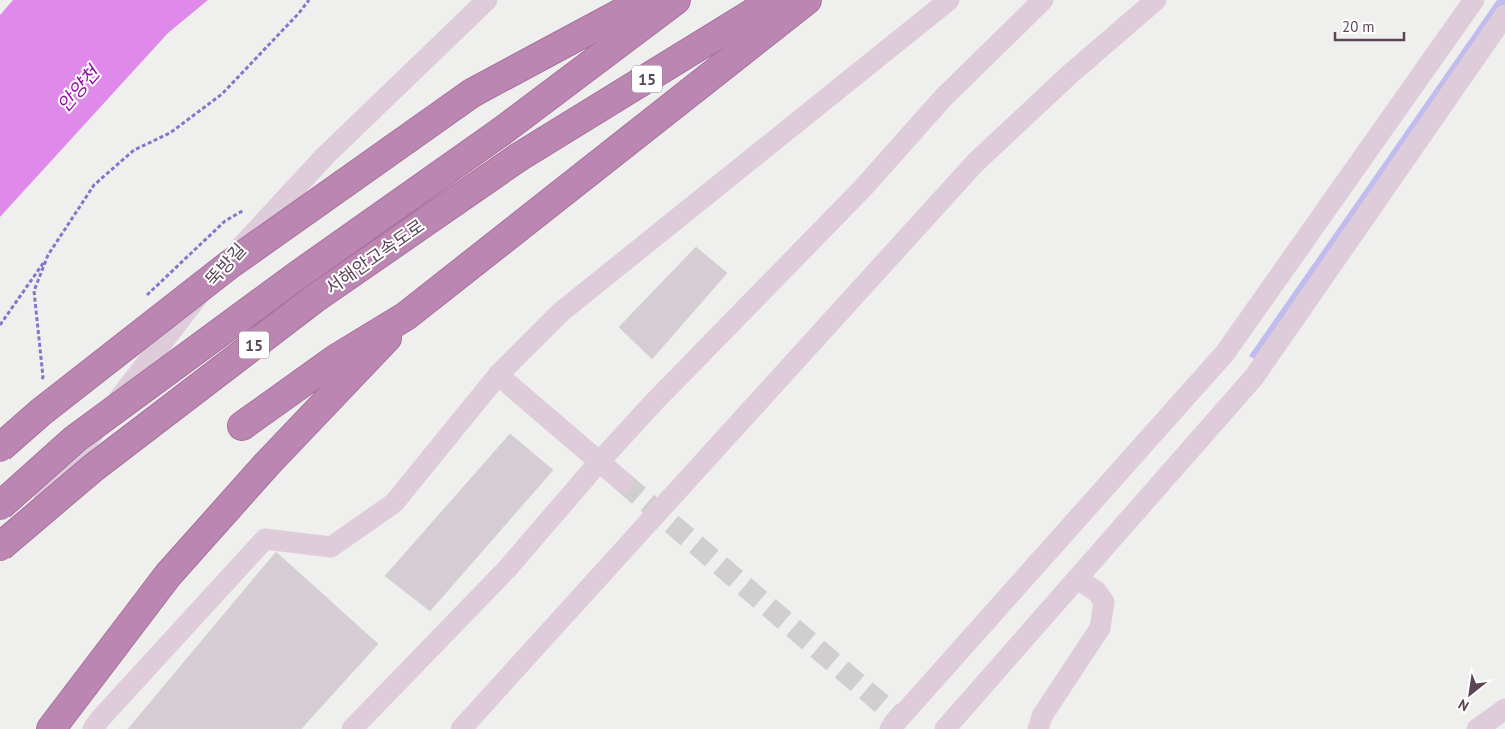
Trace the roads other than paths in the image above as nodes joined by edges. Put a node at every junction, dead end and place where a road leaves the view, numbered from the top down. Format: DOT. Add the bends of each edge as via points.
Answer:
graph roads {
  1 [pos="487,0"];
  2 [pos="644,0"];
  3 [pos="676,0"];
  4 [pos="774,0"];
  5 [pos="807,0"];
  6 [pos="949,0"];
  7 [pos="1043,0"];
  8 [pos="1156,0"];
  9 [pos="1474,0"];
  10 [pos="1505,15"];
  11 [pos="406,316"];
  12 [pos="498,375"];
  13 [pos="242,426"];
  14 [pos="0,448"];
  15 [pos="599,462"];
  16 [pos="623,482"];
  17 [pos="0,506"];
  18 [pos="0,547"];
  19 [pos="0,561"];
  20 [pos="1078,579"];
  21 [pos="1505,709"];
  22 [pos="51,729"];
  23 [pos="93,729"];
  24 [pos="352,729"];
  25 [pos="461,729"];
  26 [pos="890,729"];
  27 [pos="945,729"];
  28 [pos="1038,729"];
  29 [pos="1477,729"];
  1 -- 19 [label="street, 뚝방길" via="325,156 211,280 110,410"];
  2 -- 14 [label="highway, bridge" via="472,93 229,266 41,412"];
  3 -- 17 [label="highway, 서해안고속도로 / 15, bridge" via="502,131 75,439"];
  4 -- 18 [label="highway, 서해안고속도로 / 15, bridge" via="519,157 314,300 93,468"];
  5 -- 11 [label="highway"];
  6 -- 12 [label="street" via="561,312"];
  7 -- 15 [label="street" via="943,98 862,189"];
  8 -- 25 [label="street" via="975,163"];
  9 -- 26 [label="street" via="1225,353"];
  10 -- 20 [label="street" via="1254,377"];
  11 -- 13 [label="highway" via="337,358"];
  11 -- 22 [label="highway" via="168,575"];
  12 -- 15 [label="street"];
  12 -- 23 [label="street" via="394,504 331,547 265,539"];
  15 -- 16 [label="street"];
  15 -- 24 [label="street" via="507,569"];
  20 -- 27 [label="street"];
  20 -- 28 [label="street" via="1097,592 1104,602 1100,628 1042,716"];
  21 -- 29 [label="street"];
}
